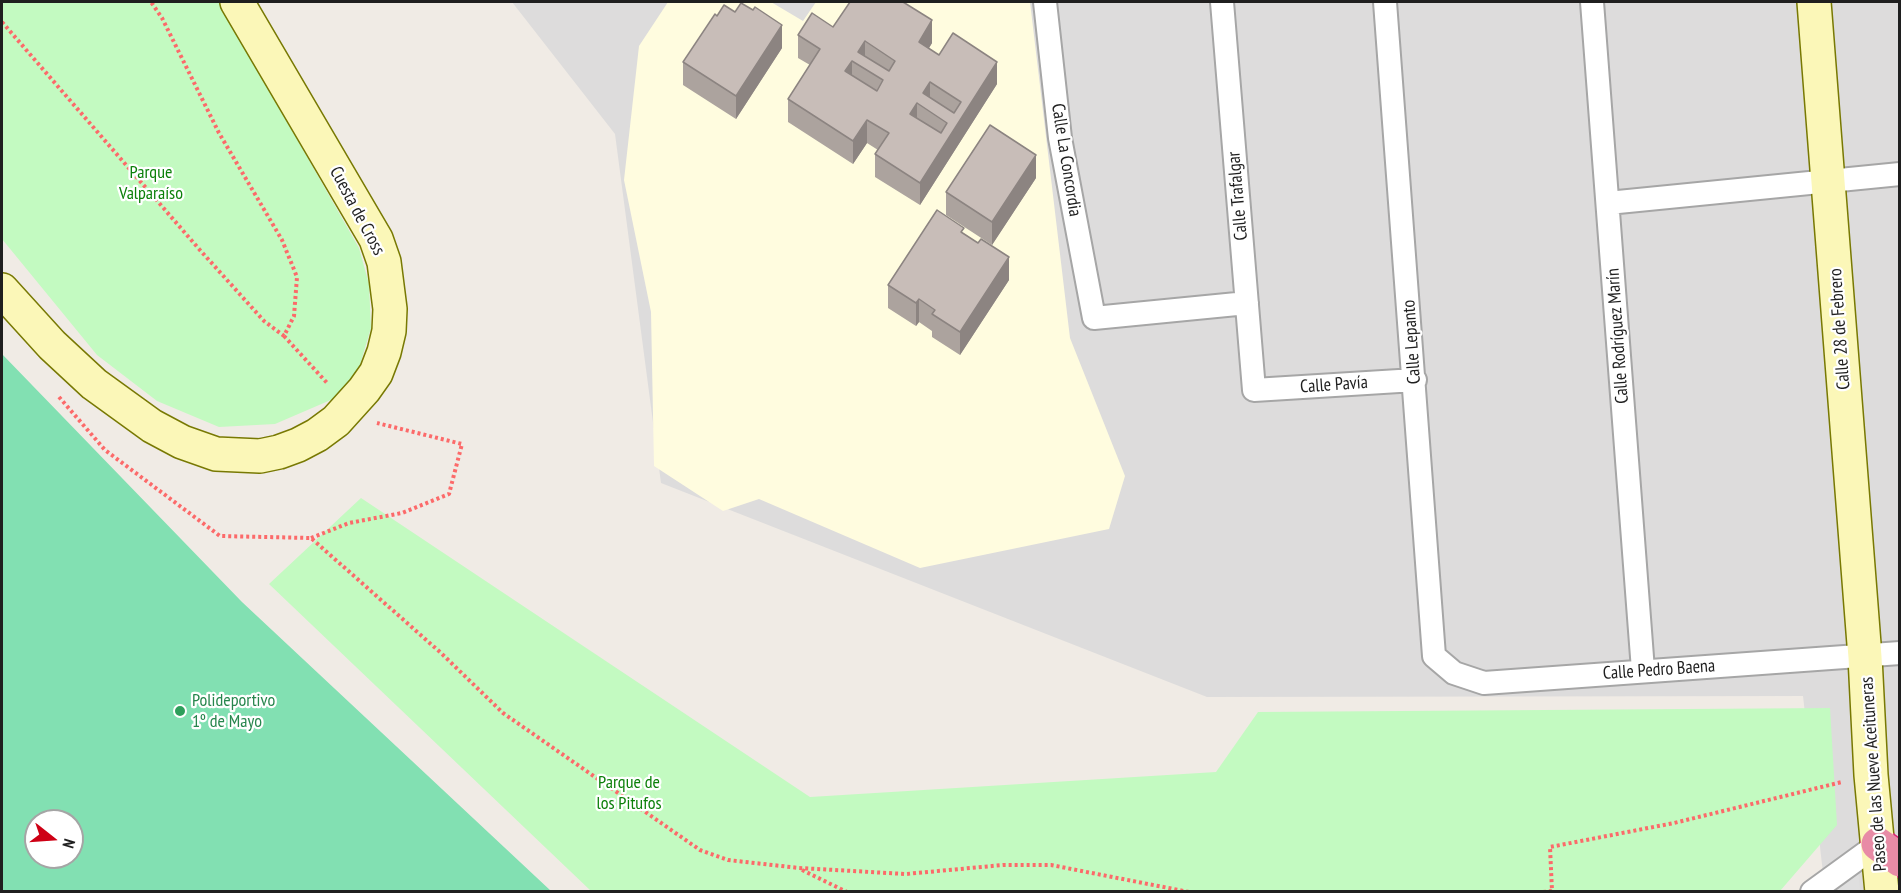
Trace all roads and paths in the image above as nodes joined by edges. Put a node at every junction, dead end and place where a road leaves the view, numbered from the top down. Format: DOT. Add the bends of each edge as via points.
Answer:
graph roads {
  1 [pos="152,2"];
  2 [pos="237,2"];
  3 [pos="1045,2"];
  4 [pos="1222,2"];
  5 [pos="1385,2"];
  6 [pos="1592,2"];
  7 [pos="1814,2"];
  8 [pos="2,22"];
  9 [pos="1899,174"];
  10 [pos="1828,182"];
  11 [pos="1608,203"];
  12 [pos="2,290"];
  13 [pos="1247,303"];
  14 [pos="284,336"];
  15 [pos="1414,380"];
  16 [pos="53,390"];
  17 [pos="1254,390"];
  18 [pos="363,414"];
  19 [pos="311,538"];
  20 [pos="1899,653"];
  21 [pos="1865,657"];
  22 [pos="1643,670"];
  23 [pos="1454,673"];
  24 [pos="1871,775"];
  25 [pos="1889,852"];
  26 [pos="799,868"];
  27 [pos="847,891"];
  28 [pos="1189,891"];
  29 [pos="1543,891"];
  30 [pos="1812,891"];
  31 [pos="1882,891"];
  1 -- 14 [label="path" via="219,134 282,240 297,277 294,316"];
  2 -- 18 [label="street, Cuesta de Cross" via="376,239 384,262 389,331"];
  3 -- 13 [label="street, Calle La Concordia" via="1060,138 1094,318"];
  4 -- 13 [label="street, Calle Trafalgar"];
  5 -- 15 [label="street, Calle Lepanto"];
  6 -- 11 [label="street, Calle Rodríguez Marín"];
  7 -- 10 [label="street, Calle 28 de Febrero"];
  8 -- 14 [label="path" via="199,249 264,321"];
  9 -- 10 [label="street"];
  10 -- 11 [label="street"];
  10 -- 21 [label="street, Calle 28 de Febrero"];
  11 -- 22 [label="street, Calle Rodríguez Marín"];
  12 -- 18 [label="street, Cuesta de Cross" via="94,384 152,426 216,454 260,456 279,452"];
  13 -- 17 [label="street, Calle Trafalgar"];
  14 -- 18 [label="path"];
  15 -- 17 [label="street, Calle Pavía"];
  15 -- 23 [label="street, Calle Lepanto" via="1434,656"];
  16 -- 19 [label="path" via="105,450 220,536"];
  18 -- 19 [label="path" via="462,444 449,494 402,513 349,523"];
  19 -- 26 [label="path" via="503,713 700,850 728,860"];
  20 -- 21 [label="street, Calle Pedro Baena"];
  21 -- 22 [label="street, Calle Pedro Baena"];
  21 -- 24 [label="street, Paseo de las Nueve Aceituneras"];
  22 -- 23 [label="street, Calle Pedro Baena" via="1484,683"];
  24 -- 25 [label="street, Paseo de las Nueve Aceituneras"];
  24 -- 29 [label="path" via="1674,823 1551,847 1552,891"];
  25 -- 30 [label="street"];
  25 -- 31 [label="street, Paseo de las Nueve Aceituneras"];
  26 -- 27 [label="path"];
  26 -- 28 [label="path" via="906,874 1051,865"];
}
